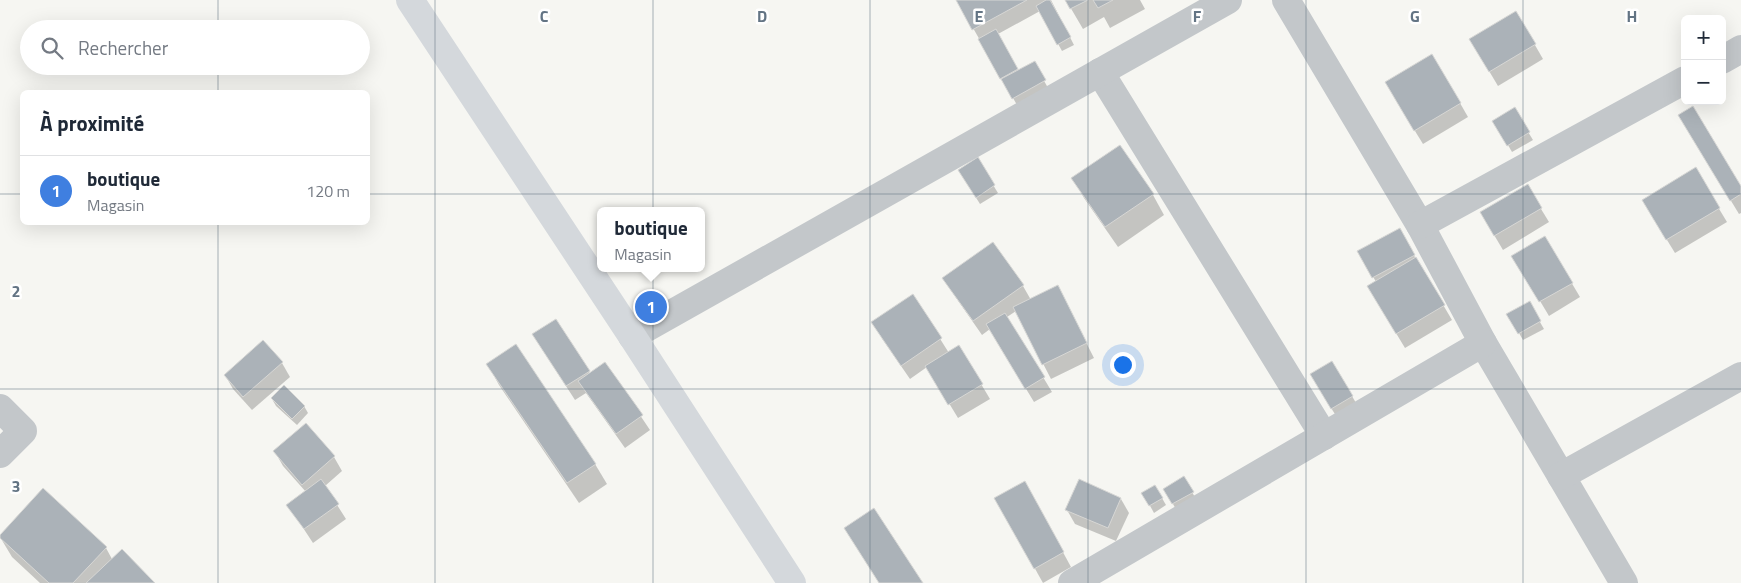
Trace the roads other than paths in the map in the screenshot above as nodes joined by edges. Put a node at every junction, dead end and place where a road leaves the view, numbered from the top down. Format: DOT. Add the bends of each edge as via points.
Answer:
graph roads {
  1 [pos="410,0"];
  2 [pos="1228,0"];
  3 [pos="1286,0"];
  4 [pos="1741,49"];
  5 [pos="1726,58"];
  6 [pos="1100,72"];
  7 [pos="1681,82"];
  8 [pos="1420,225"];
  9 [pos="632,336"];
  10 [pos="1484,343"];
  11 [pos="1741,376"];
  12 [pos="0,408"];
  13 [pos="1324,436"];
  14 [pos="0,454"];
  15 [pos="1561,476"];
  16 [pos="792,583"];
  17 [pos="1072,583"];
  18 [pos="1624,583"];
  1 -- 9 [label="highway"];
  2 -- 6 [label="street"];
  3 -- 8 [label="street"];
  4 -- 5 [label="street"];
  6 -- 9 [label="street"];
  6 -- 13 [label="street"];
  7 -- 8 [label="street"];
  8 -- 10 [label="street"];
  9 -- 16 [label="highway"];
  10 -- 13 [label="street"];
  10 -- 15 [label="street"];
  11 -- 15 [label="street"];
  12 -- 14 [label="street" via="23,430"];
  13 -- 17 [label="street"];
  15 -- 18 [label="street"];
}
